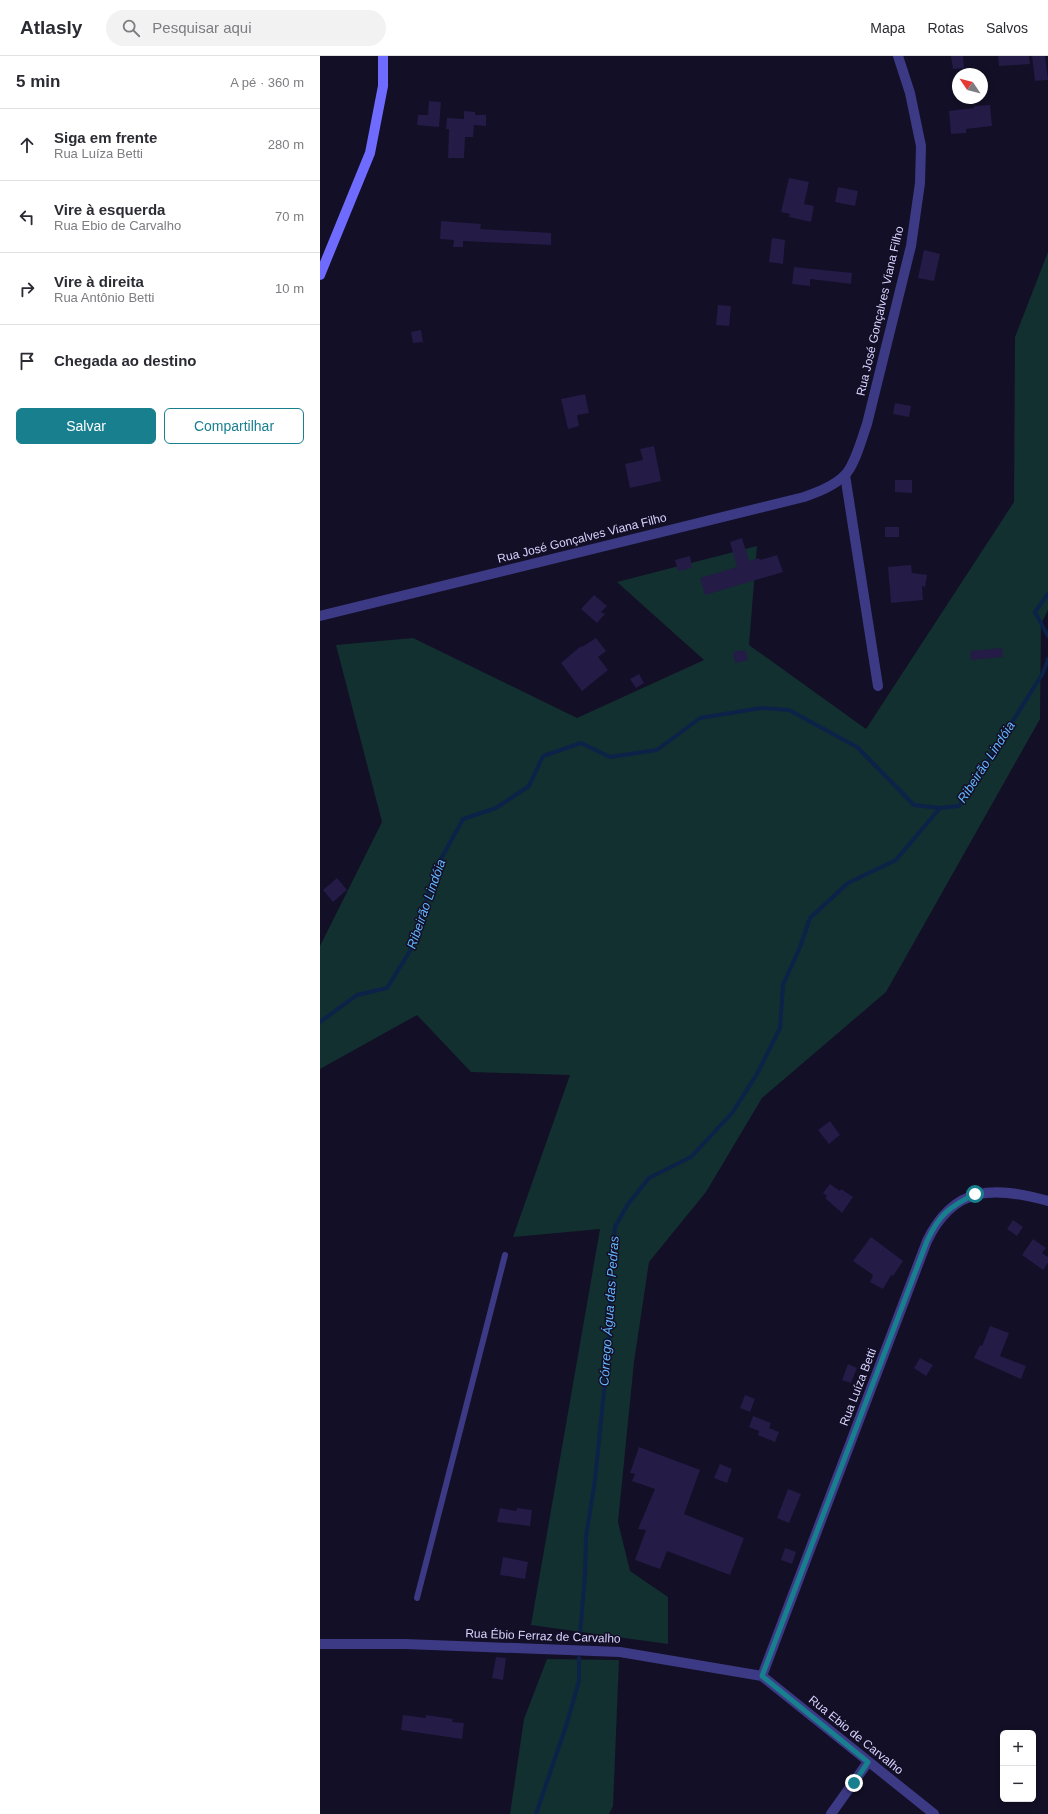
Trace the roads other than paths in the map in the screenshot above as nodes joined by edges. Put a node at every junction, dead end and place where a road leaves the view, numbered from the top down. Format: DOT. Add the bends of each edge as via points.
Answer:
graph roads {
  1 [pos="383,56"];
  2 [pos="898,56"];
  3 [pos="320,275"];
  4 [pos="846,475"];
  5 [pos="320,616"];
  6 [pos="878,686"];
  7 [pos="1048,1201"];
  8 [pos="505,1255"];
  9 [pos="417,1598"];
  10 [pos="320,1644"];
  11 [pos="762,1676"];
  12 [pos="868,1762"];
  13 [pos="831,1814"];
  14 [pos="934,1814"];
  1 -- 3 [label="street" via="383,86 370,153"];
  2 -- 4 [label="street, Rua José Gonçalves Viana Filho" via="910,93 921,146 920,183 911,246 869,416 858,451"];
  4 -- 5 [label="street, Rua José Gonçalves Viana Filho" via="824,490 804,497"];
  4 -- 6 [label="street"];
  7 -- 11 [label="street, Rua Luíza Betti" via="1001,1191 975,1194 953,1205 935,1224"];
  8 -- 9 [label="lane"];
  10 -- 11 [label="street, Rua Ébio Ferraz de Carvalho" via="405,1644 620,1652"];
  11 -- 12 [label="street, Rua Ebio de Carvalho"];
  12 -- 13 [label="street"];
  12 -- 14 [label="street, Rua Ebio de Carvalho"];
}
